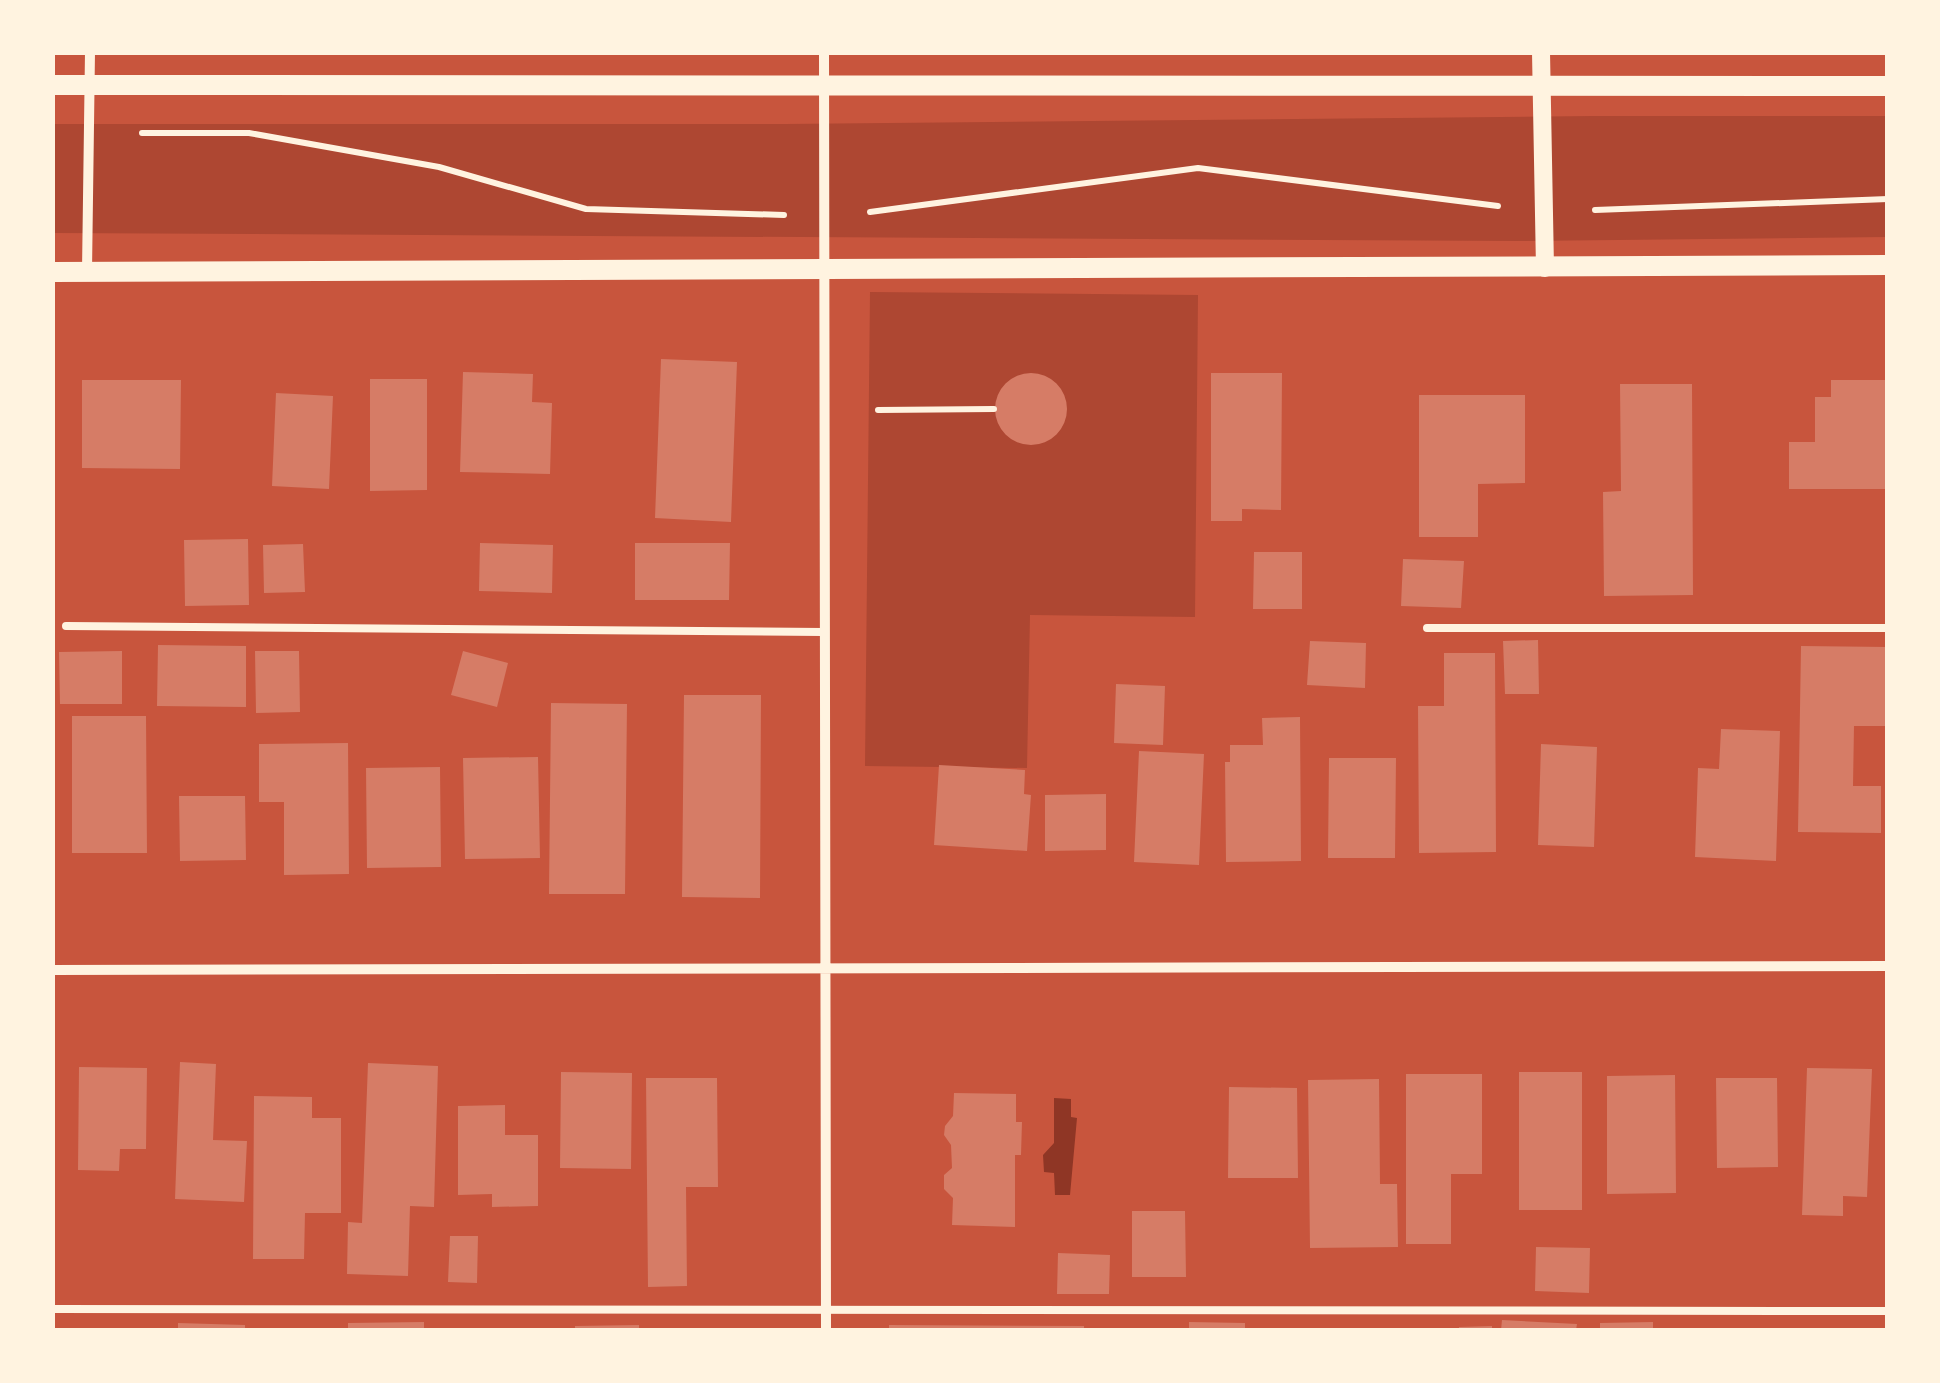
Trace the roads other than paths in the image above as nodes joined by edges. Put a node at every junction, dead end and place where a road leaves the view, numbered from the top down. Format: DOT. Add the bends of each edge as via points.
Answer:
graph roads {
  1 [pos="90,52"];
  2 [pos="824,52"];
  3 [pos="1541,52"];
  4 [pos="90,85"];
  5 [pos="52,86"];
  6 [pos="824,86"];
  7 [pos="1888,86"];
  8 [pos="1541,87"];
  9 [pos="1888,265"];
  10 [pos="1545,268"];
  11 [pos="822,270"];
  12 [pos="52,272"];
  13 [pos="87,272"];
  14 [pos="66,626"];
  15 [pos="1427,628"];
  16 [pos="1888,628"];
  17 [pos="823,632"];
  18 [pos="1888,966"];
  19 [pos="825,968"];
  20 [pos="52,970"];
  21 [pos="52,1309"];
  22 [pos="826,1310"];
  23 [pos="1888,1311"];
  24 [pos="826,1330"];
  1 -- 4 [label="street"];
  2 -- 6 [label="street"];
  3 -- 8 [label="street"];
  4 -- 5 [label="main road"];
  4 -- 6 [label="main road"];
  4 -- 13 [label="street"];
  6 -- 8 [label="main road"];
  6 -- 11 [label="street"];
  7 -- 8 [label="main road"];
  8 -- 10 [label="street"];
  9 -- 10 [label="main road"];
  10 -- 11 [label="main road"];
  11 -- 13 [label="main road"];
  11 -- 17 [label="street"];
  12 -- 13 [label="main road"];
  14 -- 17 [label="lane"];
  15 -- 16 [label="lane"];
  17 -- 19 [label="street"];
  18 -- 19 [label="street"];
  19 -- 20 [label="street"];
  19 -- 22 [label="street"];
  21 -- 22 [label="lane"];
  22 -- 23 [label="lane"];
  22 -- 24 [label="street"];
}
